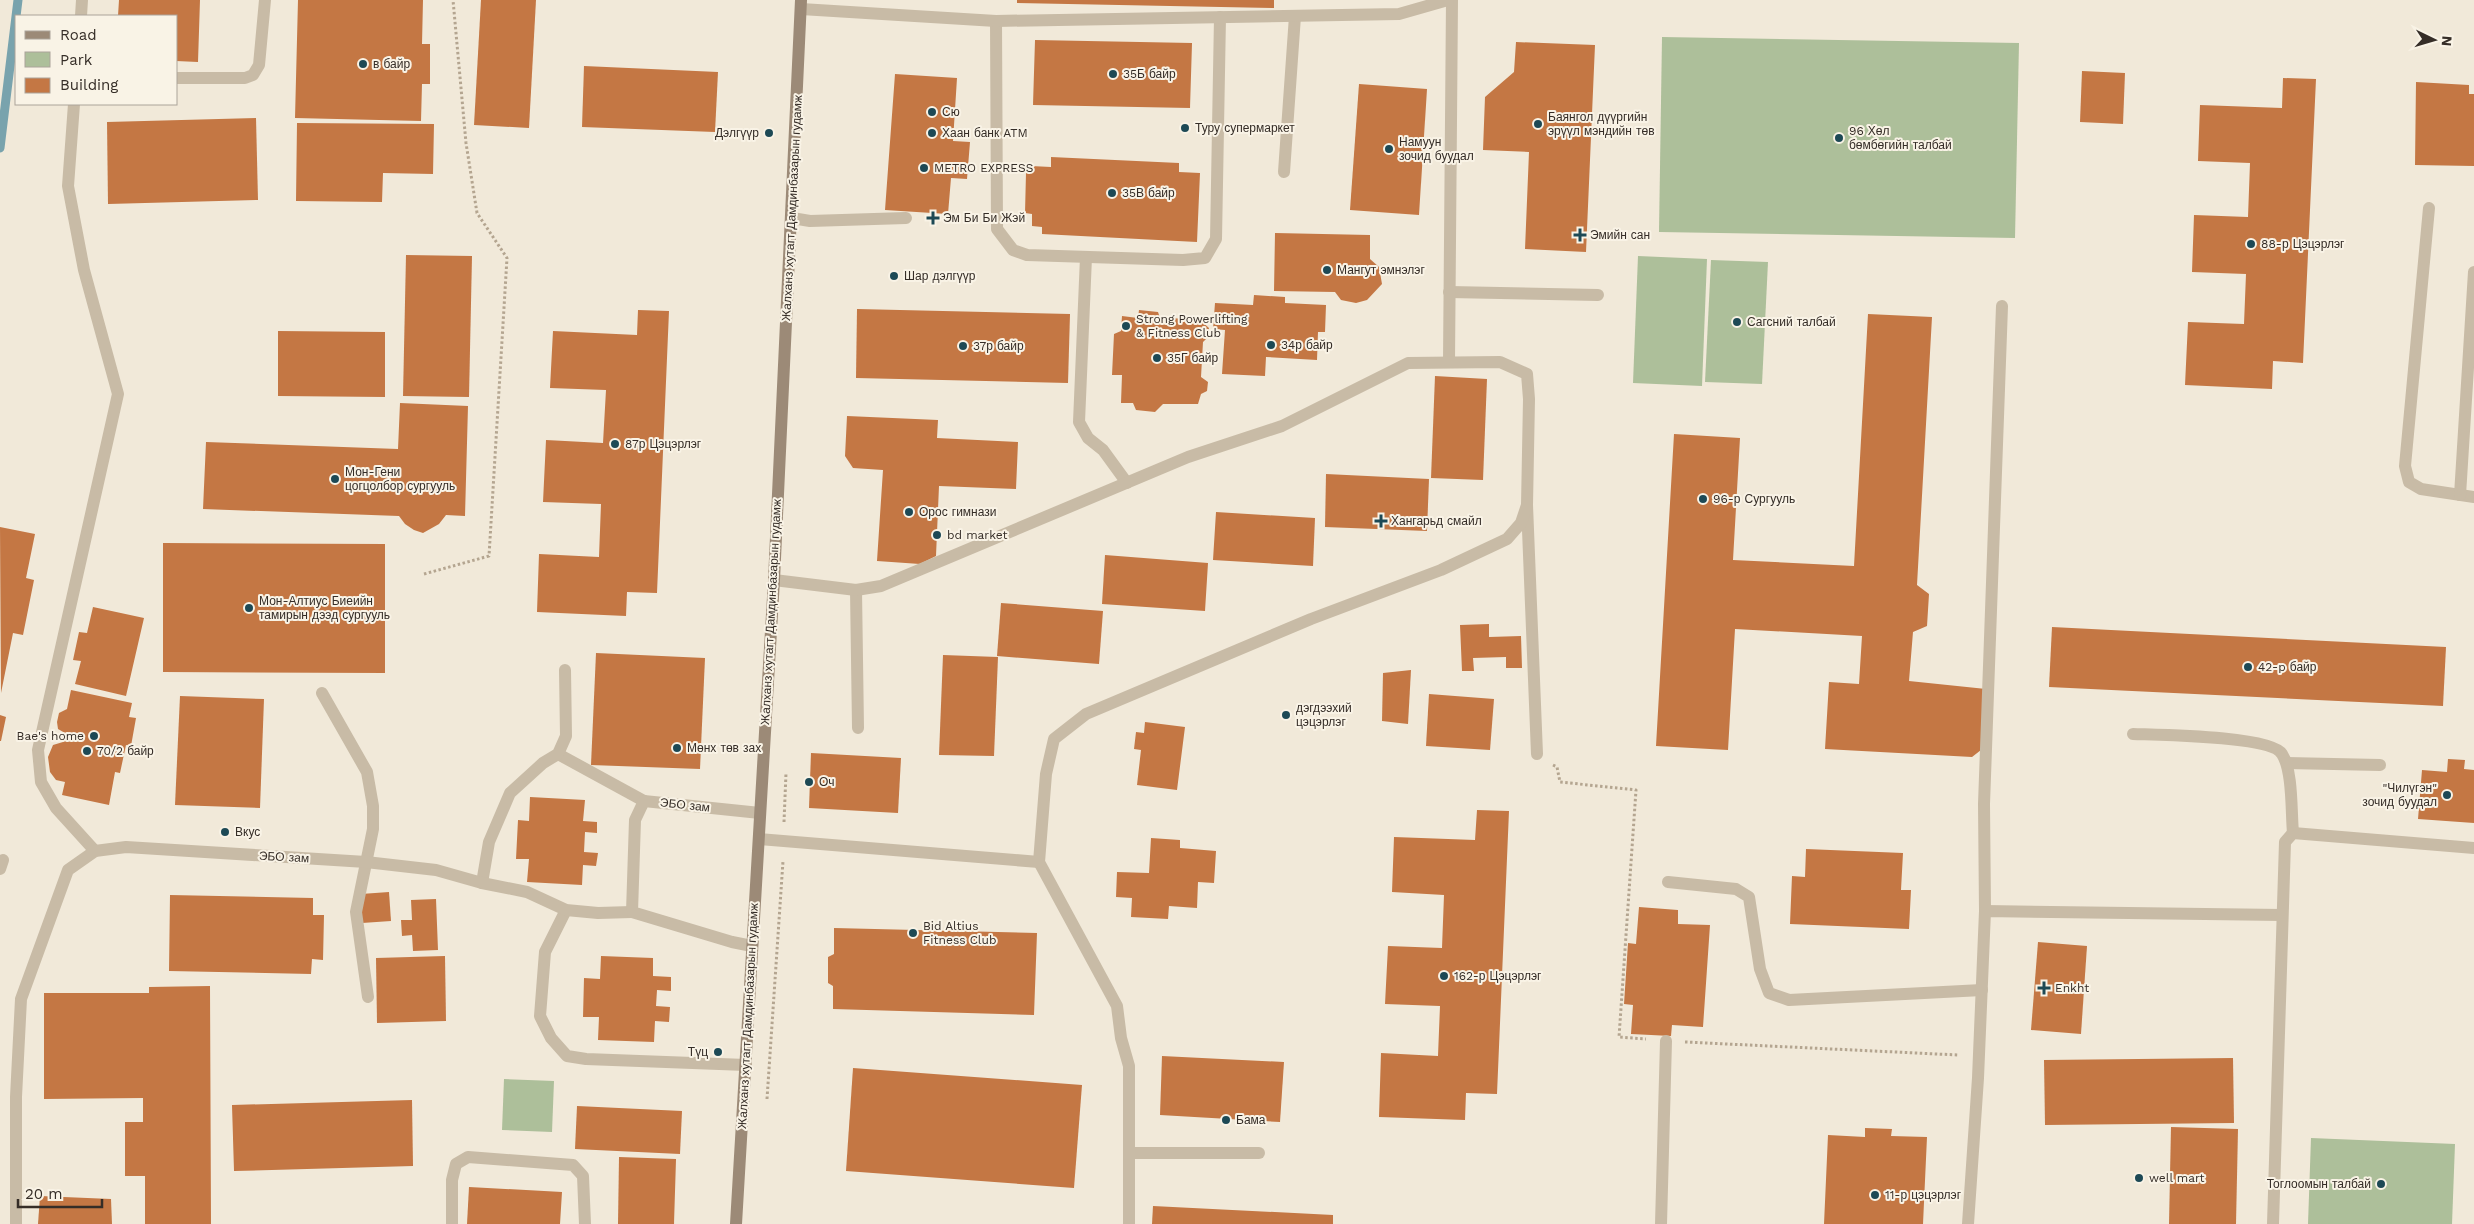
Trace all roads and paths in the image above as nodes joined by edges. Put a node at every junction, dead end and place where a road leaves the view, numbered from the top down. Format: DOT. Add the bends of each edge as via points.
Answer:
graph roads {
  1 [pos="82,0"];
  2 [pos="265,0"];
  3 [pos="453,0"];
  4 [pos="1448,0"];
  5 [pos="1452,0"];
  6 [pos="801,5"];
  7 [pos="81,15"];
  8 [pos="1295,16"];
  9 [pos="1220,17"];
  10 [pos="996,20"];
  11 [pos="178,78"];
  12 [pos="74,105"];
  13 [pos="1284,172"];
  14 [pos="2429,208"];
  15 [pos="792,218"];
  16 [pos="906,218"];
  17 [pos="1086,257"];
  18 [pos="2474,272"];
  19 [pos="1450,292"];
  20 [pos="1598,295"];
  21 [pos="2002,306"];
  22 [pos="1449,361"];
  23 [pos="1127,483"];
  24 [pos="2460,495"];
  25 [pos="2474,497"];
  26 [pos="1527,505"];
  27 [pos="424,574"];
  28 [pos="774,580"];
  29 [pos="856,590"];
  30 [pos="565,670"];
  31 [pos="322,693"];
  32 [pos="858,728"];
  33 [pos="2133,734"];
  34 [pos="558,754"];
  35 [pos="1537,754"];
  36 [pos="2287,763"];
  37 [pos="2380,765"];
  38 [pos="644,801"];
  39 [pos="760,813"];
  40 [pos="2292,833"];
  41 [pos="759,839"];
  42 [pos="2474,848"];
  43 [pos="95,851"];
  44 [pos="366,862"];
  45 [pos="1039,862"];
  46 [pos="1668,882"];
  47 [pos="482,883"];
  48 [pos="566,910"];
  49 [pos="1985,910"];
  50 [pos="632,912"];
  51 [pos="2282,915"];
  52 [pos="752,946"];
  53 [pos="1982,990"];
  54 [pos="368,996"];
  55 [pos="1666,1041"];
  56 [pos="1979,1056"];
  57 [pos="746,1065"];
  58 [pos="1130,1153"];
  59 [pos="1259,1153"];
  60 [pos="16,1224"];
  61 [pos="452,1224"];
  62 [pos="585,1224"];
  63 [pos="736,1224"];
  64 [pos="1129,1224"];
  65 [pos="1661,1224"];
  66 [pos="1968,1224"];
  67 [pos="2273,1224"];
  1 -- 7 [label="street"];
  2 -- 11 [label="street" via="259,65 253,75 245,78"];
  3 -- 27 [label="path" via="466,143 478,213 507,258 489,556"];
  4 -- 8 [label="street" via="1398,14"];
  5 -- 19 [label="street"];
  6 -- 10 [label="street"];
  6 -- 15 [label="main road, Жалханз хутагт Дамдинбазарын гудамж"];
  8 -- 9 [label="street"];
  8 -- 13 [label="street"];
  9 -- 10 [label="street"];
  9 -- 17 [label="street" via="1216,239 1205,258"];
  10 -- 17 [label="street" via="997,229 1013,250 1027,255"];
  12 -- 43 [label="street" via="68,186 84,270 118,394 38,750 41,782 52,801"];
  14 -- 24 [label="street" via="2405,466 2409,482 2421,489"];
  15 -- 16 [label="street" via="810,221"];
  15 -- 28 [label="main road, Жалханз хутагт Дамдинбазарын гудамж"];
  17 -- 23 [label="street" via="1079,422 1088,438 1103,450"];
  18 -- 24 [label="street"];
  19 -- 20 [label="street"];
  19 -- 22 [label="street"];
  21 -- 49 [label="street" via="1984,804"];
  22 -- 23 [label="street" via="1408,362 1282,426 1188,457"];
  22 -- 26 [label="street" via="1500,362 1527,374"];
  23 -- 29 [label="street" via="881,586"];
  24 -- 25 [label="street"];
  26 -- 35 [label="street"];
  26 -- 45 [label="street" via="1520,523 1508,538 1441,570 1311,619 1086,714 1054,739 1046,774"];
  28 -- 29 [label="street"];
  28 -- 39 [label="main road, Жалханз хутагт Дамдинбазарын гудамж"];
  29 -- 32 [label="street"];
  30 -- 34 [label="street" via="566,736"];
  31 -- 44 [label="street" via="367,772 374,806"];
  33 -- 36 [label="street" via="2248,740 2267,744 2281,752"];
  34 -- 38 [label="street"];
  34 -- 47 [label="street" via="543,762 510,793 489,842"];
  35 -- 55 [label="path" via="1557,767 1560,782 1636,790 1619,1037"];
  36 -- 37 [label="street"];
  36 -- 40 [label="street"];
  38 -- 39 [label="street, ЭБО зам"];
  38 -- 50 [label="street, ЭБО зам" via="635,820"];
  39 -- 41 [label="main road, Жалханз хутагт Дамдинбазарын гудамж"];
  40 -- 42 [label="street"];
  40 -- 51 [label="street" via="2285,842"];
  41 -- 45 [label="street"];
  41 -- 52 [label="main road, Жалханз хутагт Дамдинбазарын гудамж"];
  43 -- 44 [label="street, ЭБО зам" via="126,847"];
  43 -- 60 [label="street, ЭБО зам" via="68,870 21,999"];
  44 -- 47 [label="street, ЭБО зам" via="436,870"];
  44 -- 54 [label="street" via="356,912"];
  45 -- 58 [label="street" via="1117,1006 1121,1038 1130,1066"];
  46 -- 53 [label="street" via="1736,889 1749,897 1760,969 1769,993 1782,998"];
  47 -- 48 [label="street, ЭБО зам" via="527,892"];
  48 -- 50 [label="street, ЭБО зам"];
  48 -- 57 [label="street" via="545,952 540,1016 551,1038 567,1056"];
  49 -- 51 [label="street"];
  49 -- 53 [label="street"];
  50 -- 52 [label="street"];
  51 -- 67 [label="street"];
  52 -- 57 [label="main road, Жалханз хутагт Дамдинбазарын гудамж"];
  53 -- 56 [label="street"];
  55 -- 56 [label="path"];
  55 -- 65 [label="street"];
  56 -- 66 [label="street"];
  57 -- 63 [label="main road, Жалханз хутагт Дамдинбазарын гудамж"];
  58 -- 59 [label="street"];
  58 -- 64 [label="street"];
  61 -- 62 [label="street" via="452,1180 456,1164 468,1158 573,1165 583,1176"];
}
